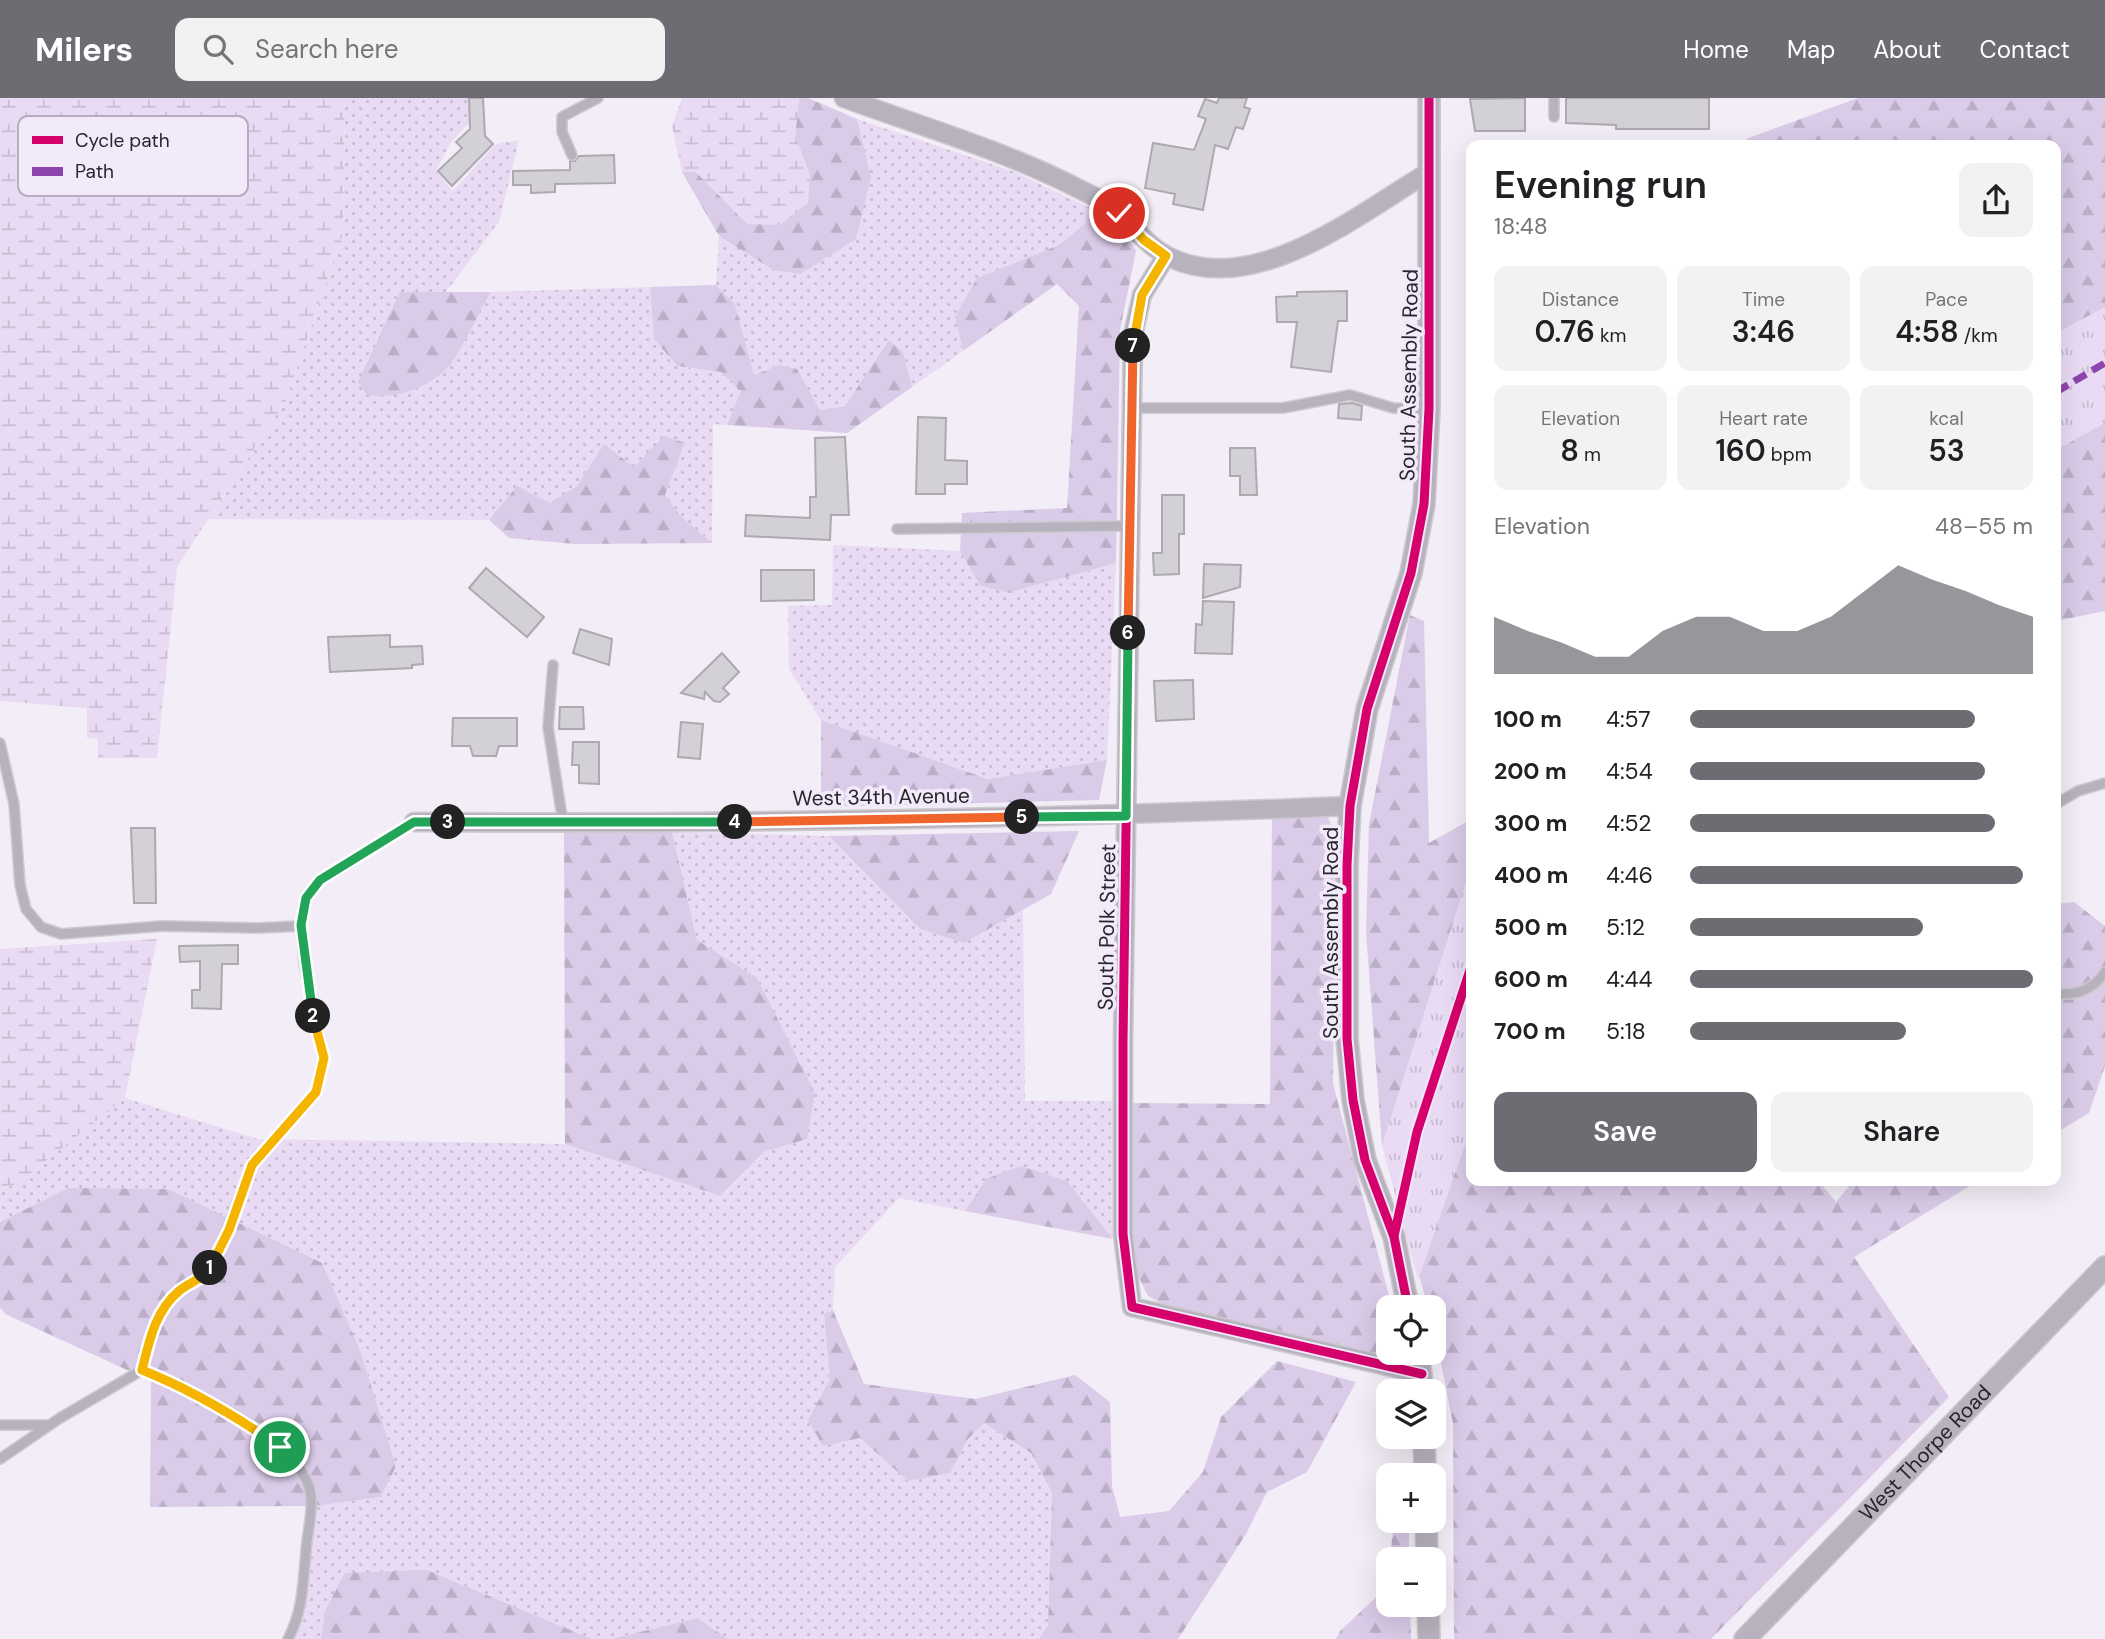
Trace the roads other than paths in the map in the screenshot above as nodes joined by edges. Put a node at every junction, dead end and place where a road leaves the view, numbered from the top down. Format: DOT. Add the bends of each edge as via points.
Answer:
graph roads {
  1 [pos="598,98"];
  2 [pos="844,98"];
  3 [pos="1429,98"];
  4 [pos="1554,98"];
  5 [pos="1554,117"];
  6 [pos="572,155"];
  7 [pos="1429,172"];
  8 [pos="1166,256"];
  9 [pos="1133,408"];
  10 [pos="1429,408"];
  11 [pos="1129,526"];
  12 [pos="897,529"];
  13 [pos="553,665"];
  14 [pos="0,743"];
  15 [pos="2105,783"];
  16 [pos="2061,801"];
  17 [pos="1350,806"];
  18 [pos="1126,816"];
  19 [pos="414,822"];
  20 [pos="563,823"];
  21 [pos="301,926"];
  22 [pos="2105,972"];
  23 [pos="2061,994"];
  24 [pos="2105,1266"];
  25 [pos="1406,1295"];
  26 [pos="142,1370"];
  27 [pos="1408,1379"];
  28 [pos="48,1425"];
  29 [pos="0,1426"];
  30 [pos="0,1459"];
  31 [pos="1428,1617"];
  32 [pos="288,1639"];
  33 [pos="1429,1639"];
  34 [pos="1745,1639"];
  1 -- 6 [label="lane" via="562,117 562,132"];
  2 -- 8 [label="street" via="1083,190 1119,213"];
  3 -- 7 [label="street, South Assembly Road"];
  4 -- 5 [label="lane"];
  7 -- 8 [label="street" via="1275,259 1221,270 1193,268"];
  7 -- 10 [label="street, South Assembly Road"];
  8 -- 9 [label="street, South Polk Street" via="1142,295 1133,335"];
  9 -- 10 [label="lane" via="1283,408 1350,395 1393,408"];
  9 -- 11 [label="street, South Polk Street"];
  10 -- 17 [label="street, South Assembly Road" via="1424,504 1413,562 1367,709"];
  11 -- 12 [label="lane"];
  11 -- 18 [label="street, South Polk Street"];
  13 -- 20 [label="lane" via="548,727"];
  14 -- 21 [label="lane" via="15,804 20,885 26,909 41,927 61,934 162,926"];
  15 -- 16 [label="lane" via="2078,790"];
  17 -- 18 [label="street, West 34th Avenue"];
  17 -- 25 [label="street, South Assembly Road" via="1347,1039 1353,1100 1365,1160 1394,1237"];
  18 -- 20 [label="street, West 34th Avenue"];
  18 -- 27 [label="street, South Polk Street" via="1123,1234 1132,1307"];
  19 -- 20 [label="street, West 34th Avenue"];
  19 -- 21 [label="lane" via="320,880 306,898"];
  21 -- 26 [label="lane" via="304,964 324,1058 316,1092 252,1165 215,1259 205,1276 178,1292 153,1327"];
  22 -- 23 [label="lane" via="2098,984 2074,995"];
  24 -- 34 [label="street, West Thorpe Road"];
  26 -- 28 [label="lane"];
  26 -- 32 [label="lane" via="234,1415 280,1447 301,1472 310,1489 303,1586"];
  28 -- 29 [label="lane"];
  28 -- 30 [label="lane"];
  31 -- 33 [label="street"];
}
